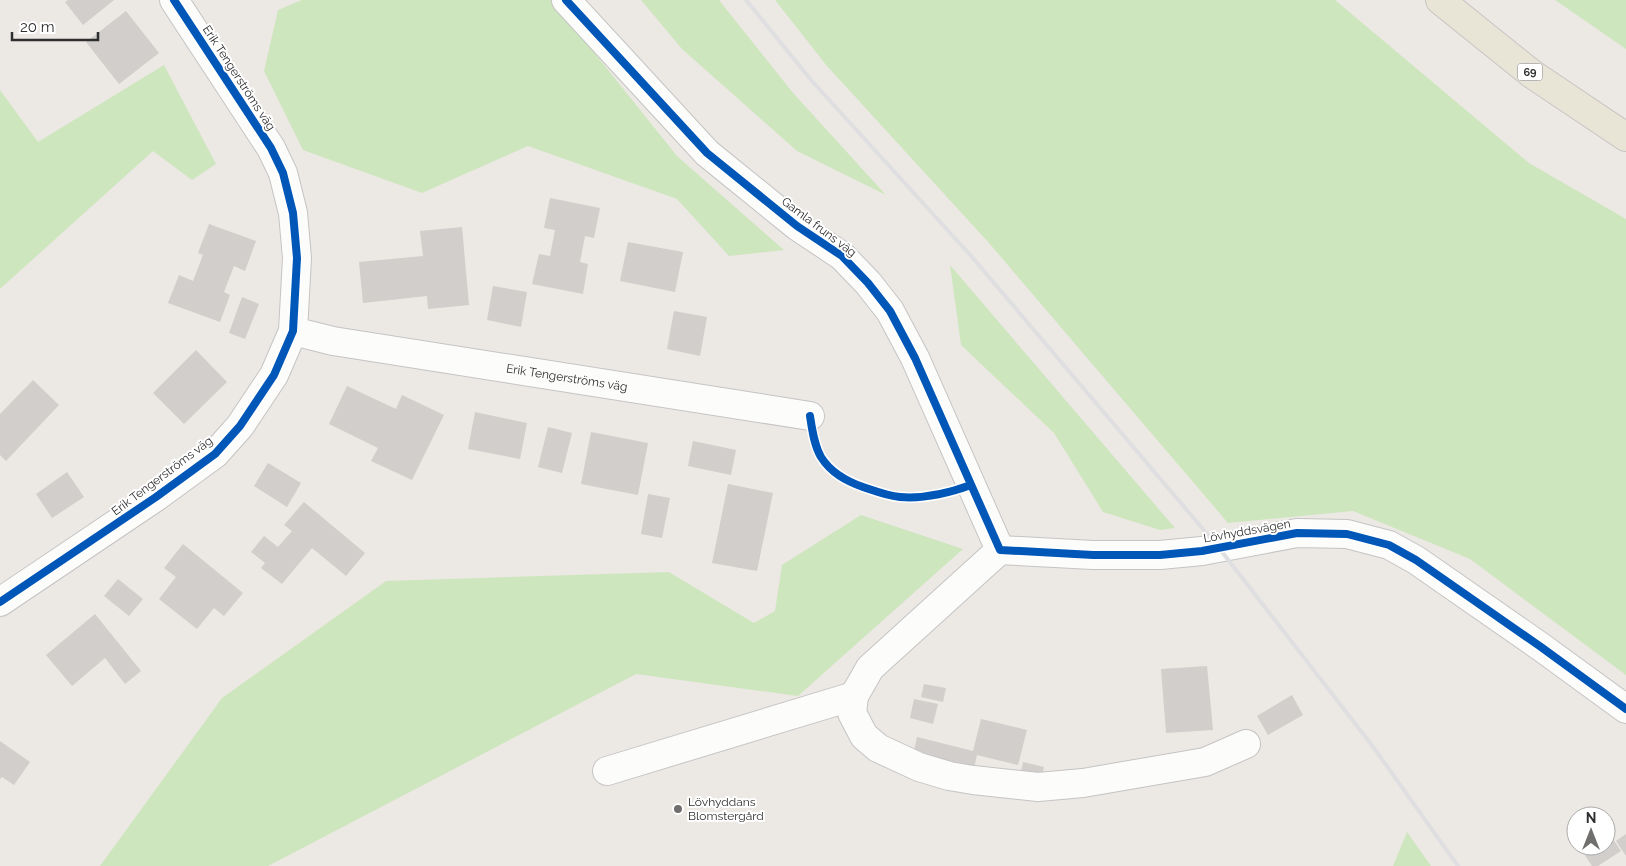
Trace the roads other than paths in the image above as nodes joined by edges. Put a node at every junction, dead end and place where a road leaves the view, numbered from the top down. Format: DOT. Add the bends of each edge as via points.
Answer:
graph roads {
  1 [pos="174,0"];
  2 [pos="566,0"];
  3 [pos="1440,0"];
  4 [pos="1626,137"];
  5 [pos="294,331"];
  6 [pos="810,416"];
  7 [pos="1000,550"];
  8 [pos="0,602"];
  9 [pos="854,696"];
  10 [pos="1626,709"];
  11 [pos="1246,744"];
  12 [pos="607,771"];
  1 -- 5 [label="street, Erik Tengerströms väg" via="271,148 283,173 293,213 298,258"];
  2 -- 7 [label="street, Gamla fruns väg" via="707,153 797,226 842,256 868,283 890,311 915,358"];
  3 -- 4 [label="main road, 69" via="1532,74"];
  5 -- 6 [label="street, Erik Tengerströms väg" via="333,341"];
  5 -- 8 [label="street, Erik Tengerströms väg" via="274,375 240,426 215,454"];
  7 -- 9 [label="street" via="870,668"];
  7 -- 10 [label="street, Lövhyddsvägen" via="1160,556 1297,533 1355,536 1389,545 1416,560"];
  9 -- 11 [label="street" via="852,713 864,736 878,748 919,767 973,780 1038,787 1083,783 1205,762"];
  9 -- 12 [label="street"];
}
